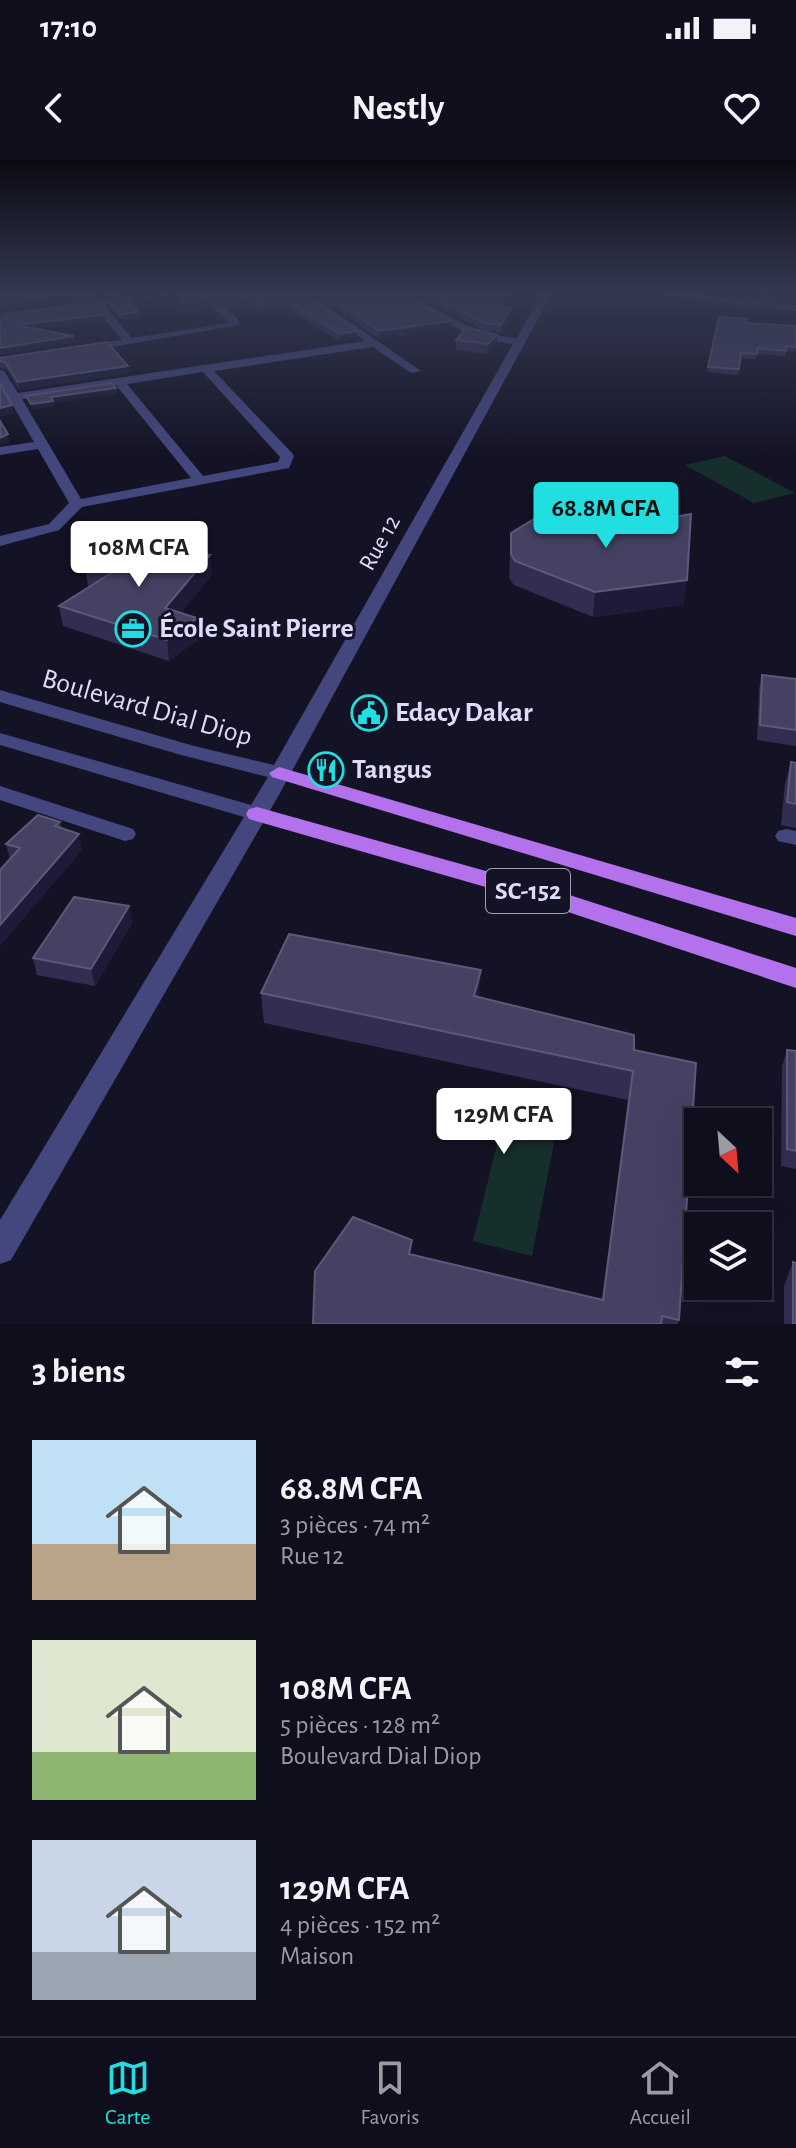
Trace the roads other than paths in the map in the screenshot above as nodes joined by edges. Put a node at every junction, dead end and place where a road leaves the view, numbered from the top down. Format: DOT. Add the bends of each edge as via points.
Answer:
graph roads {
  1 [pos="82,349"];
  2 [pos="332,349"];
  3 [pos="384,349"];
  4 [pos="515,349"];
  5 [pos="71,351"];
  6 [pos="205,368"];
  7 [pos="415,371"];
  8 [pos="0,373"];
  9 [pos="119,381"];
  10 [pos="14,397"];
  11 [pos="40,445"];
  12 [pos="0,451"];
  13 [pos="201,482"];
  14 [pos="77,504"];
  15 [pos="0,541"];
  16 [pos="0,696"];
  17 [pos="0,739"];
  18 [pos="279,773"];
  19 [pos="0,793"];
  20 [pos="257,814"];
  21 [pos="125,834"];
  22 [pos="796,927"];
  23 [pos="796,978"];
  24 [pos="0,1249"];
  1 -- 5 [label="street"];
  2 -- 6 [label="street"];
  3 -- 7 [label="street"];
  4 -- 18 [label="street, Rue 12"];
  6 -- 9 [label="street"];
  6 -- 13 [label="street" via="287,456 284,465 272,469"];
  8 -- 10 [label="street"];
  9 -- 10 [label="street"];
  9 -- 13 [label="street"];
  10 -- 11 [label="street"];
  11 -- 12 [label="street"];
  11 -- 14 [label="street"];
  13 -- 14 [label="street"];
  14 -- 15 [label="street" via="54,527"];
  16 -- 18 [label="street, Boulevard Dial Diop"];
  17 -- 20 [label="street"];
  18 -- 20 [label="street, Rue 12"];
  18 -- 22 [label="main road"];
  19 -- 21 [label="street"];
  20 -- 23 [label="main road, SC-152" via="546,896"];
  20 -- 24 [label="street, Rue 12"];
}
